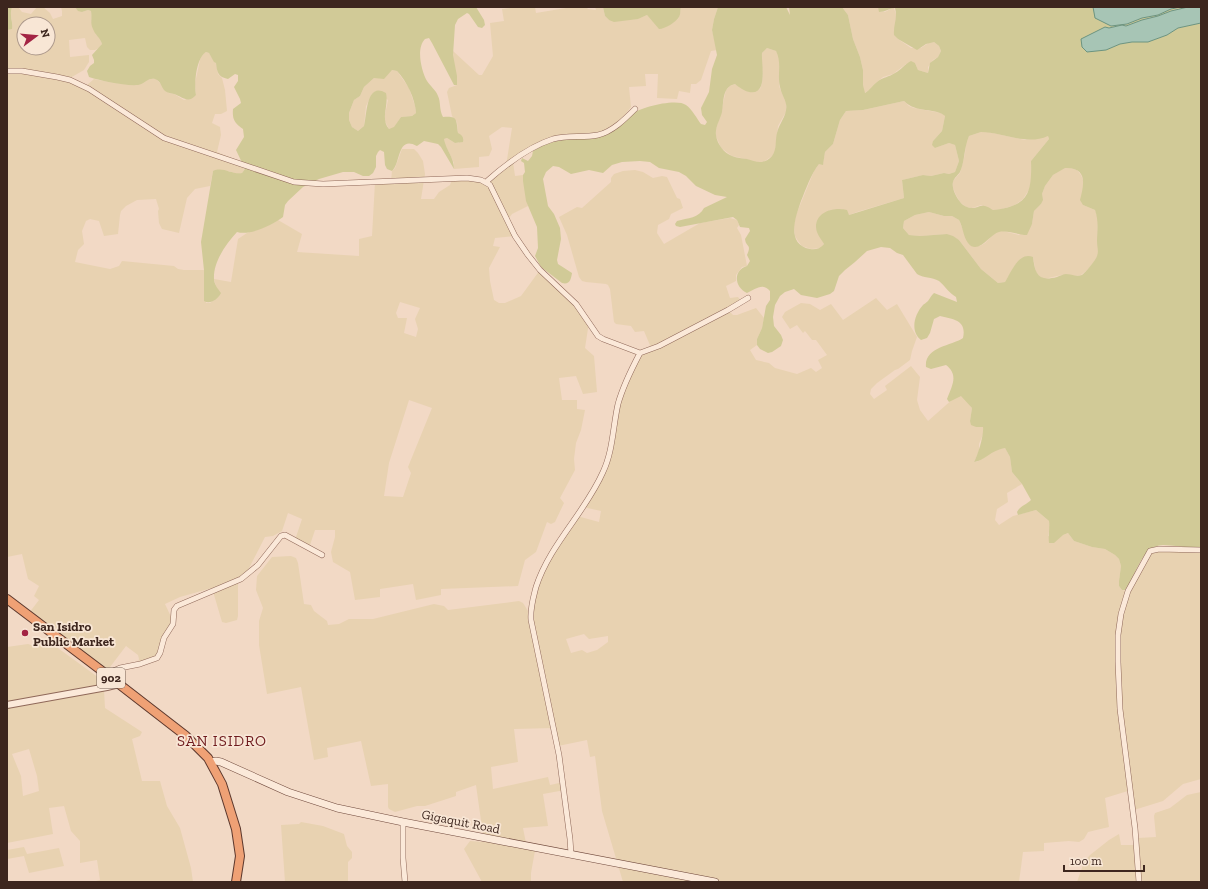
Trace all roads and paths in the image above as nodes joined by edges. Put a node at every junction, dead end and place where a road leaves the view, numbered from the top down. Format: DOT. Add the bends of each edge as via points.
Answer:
graph roads {
  1 [pos="7,71"];
  2 [pos="635,109"];
  3 [pos="486,182"];
  4 [pos="748,298"];
  5 [pos="640,353"];
  6 [pos="1201,550"];
  7 [pos="322,555"];
  8 [pos="7,599"];
  9 [pos="106,674"];
  10 [pos="119,684"];
  11 [pos="7,705"];
  12 [pos="211,762"];
  13 [pos="403,822"];
  14 [pos="571,854"];
  15 [pos="236,882"];
  16 [pos="405,882"];
  17 [pos="715,882"];
  18 [pos="1139,882"];
  1 -- 3 [label="street" via="22,71 70,80 89,89 164,138 294,182 323,184 468,178"];
  2 -- 3 [label="street" via="612,129 602,134 565,137 540,144 508,164"];
  3 -- 5 [label="street" via="515,236 533,263 576,304 598,336"];
  4 -- 5 [label="street"];
  5 -- 14 [label="street" via="622,390 604,471 549,556 531,605 533,631 559,755"];
  6 -- 18 [label="street" via="1150,551 1130,586 1121,614 1118,635 1120,709 1136,828"];
  7 -- 9 [label="street" via="285,535 281,536 258,565 241,579 176,606 173,624 164,638 158,658"];
  8 -- 9 [label="highway, 902"];
  9 -- 10 [label="highway, 902"];
  10 -- 11 [label="street"];
  10 -- 12 [label="highway, 902" via="186,736"];
  12 -- 13 [label="main road, Gigaquit Road" via="221,762 275,787 319,803"];
  12 -- 15 [label="highway, 902" via="222,784 238,838 240,856"];
  13 -- 14 [label="main road, Gigaquit Road"];
  13 -- 16 [label="street"];
  14 -- 17 [label="main road, Gigaquit Road"];
}
